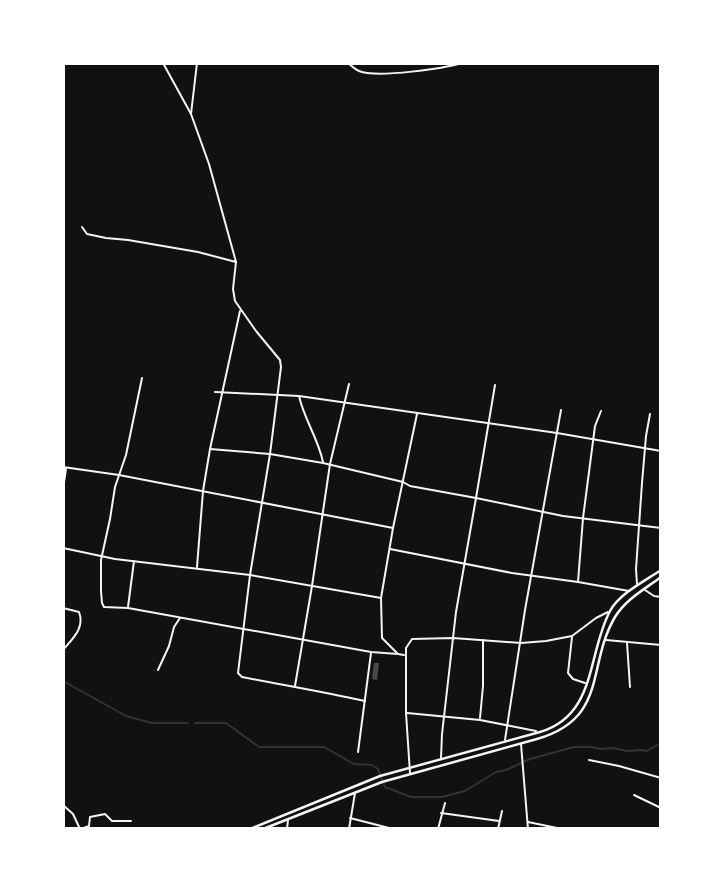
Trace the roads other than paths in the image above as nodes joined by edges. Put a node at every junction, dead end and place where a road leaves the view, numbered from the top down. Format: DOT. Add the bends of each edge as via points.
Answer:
graph roads {
  1 [pos="163,63"];
  2 [pos="197,63"];
  3 [pos="348,63"];
  4 [pos="462,63"];
  5 [pos="191,114"];
  6 [pos="82,228"];
  7 [pos="236,262"];
  8 [pos="240,310"];
  9 [pos="142,378"];
  10 [pos="349,384"];
  11 [pos="495,385"];
  12 [pos="215,392"];
  13 [pos="222,393"];
  14 [pos="278,394"];
  15 [pos="299,396"];
  16 [pos="343,403"];
  17 [pos="561,410"];
  18 [pos="601,411"];
  19 [pos="417,413"];
  20 [pos="650,414"];
  21 [pos="488,424"];
  22 [pos="557,433"];
  23 [pos="594,439"];
  24 [pos="210,449"];
  25 [pos="646,449"];
  26 [pos="661,451"];
  27 [pos="270,454"];
  28 [pos="323,463"];
  29 [pos="330,464"];
  30 [pos="65,468"];
  31 [pos="120,475"];
  32 [pos="403,482"];
  33 [pos="63,489"];
  34 [pos="203,491"];
  35 [pos="475,498"];
  36 [pos="262,503"];
  37 [pos="542,512"];
  38 [pos="322,514"];
  39 [pos="583,518"];
  40 [pos="640,526"];
  41 [pos="393,528"];
  42 [pos="661,528"];
  43 [pos="63,548"];
  44 [pos="390,549"];
  45 [pos="103,556"];
  46 [pos="134,561"];
  47 [pos="466,564"];
  48 [pos="197,569"];
  49 [pos="661,570"];
  50 [pos="250,575"];
  51 [pos="532,576"];
  52 [pos="661,577"];
  53 [pos="579,582"];
  54 [pos="312,586"];
  55 [pos="638,586"];
  56 [pos="645,589"];
  57 [pos="630,592"];
  58 [pos="661,597"];
  59 [pos="381,598"];
  60 [pos="63,608"];
  61 [pos="128,608"];
  62 [pos="609,612"];
  63 [pos="181,617"];
  64 [pos="244,628"];
  65 [pos="572,636"];
  66 [pos="453,638"];
  67 [pos="482,639"];
  68 [pos="303,640"];
  69 [pos="606,640"];
  70 [pos="626,642"];
  71 [pos="521,643"];
  72 [pos="661,645"];
  73 [pos="63,649"];
  74 [pos="371,652"];
  75 [pos="398,654"];
  76 [pos="406,656"];
  77 [pos="158,670"];
  78 [pos="587,684"];
  79 [pos="295,686"];
  80 [pos="630,687"];
  81 [pos="365,701"];
  82 [pos="406,713"];
  83 [pos="444,715"];
  84 [pos="480,720"];
  85 [pos="506,726"];
  86 [pos="540,732"];
  87 [pos="505,742"];
  88 [pos="521,744"];
  89 [pos="358,752"];
  90 [pos="441,758"];
  91 [pos="589,760"];
  92 [pos="410,767"];
  93 [pos="410,773"];
  94 [pos="661,778"];
  95 [pos="355,792"];
  96 [pos="634,795"];
  97 [pos="444,803"];
  98 [pos="63,805"];
  99 [pos="661,808"];
  100 [pos="502,811"];
  101 [pos="441,813"];
  102 [pos="350,818"];
  103 [pos="288,819"];
  104 [pos="131,821"];
  105 [pos="499,821"];
  106 [pos="527,822"];
  107 [pos="80,829"];
  108 [pos="250,829"];
  109 [pos="263,829"];
  110 [pos="287,829"];
  111 [pos="349,829"];
  112 [pos="393,829"];
  113 [pos="438,829"];
  114 [pos="498,829"];
  115 [pos="528,829"];
  116 [pos="562,829"];
  1 -- 5 [label="street"];
  2 -- 5 [label="street"];
  3 -- 4 [label="street" via="358,72 372,74"];
  5 -- 7 [label="street"];
  6 -- 7 [label="street" via="106,239"];
  7 -- 8 [label="street" via="233,289"];
  8 -- 13 [label="street"];
  8 -- 14 [label="street" via="280,360"];
  9 -- 31 [label="street"];
  10 -- 16 [label="street"];
  11 -- 21 [label="street"];
  12 -- 13 [label="street"];
  13 -- 14 [label="street"];
  13 -- 24 [label="street"];
  14 -- 15 [label="street"];
  14 -- 27 [label="street"];
  15 -- 16 [label="street"];
  15 -- 28 [label="street"];
  16 -- 19 [label="street"];
  16 -- 29 [label="street"];
  17 -- 22 [label="street"];
  18 -- 23 [label="street"];
  19 -- 21 [label="street"];
  19 -- 32 [label="street"];
  20 -- 25 [label="street"];
  21 -- 22 [label="street"];
  21 -- 35 [label="street"];
  22 -- 23 [label="street"];
  22 -- 37 [label="street"];
  23 -- 25 [label="street"];
  23 -- 39 [label="street"];
  24 -- 27 [label="street"];
  24 -- 34 [label="street"];
  25 -- 26 [label="street"];
  25 -- 40 [label="street"];
  27 -- 28 [label="street"];
  27 -- 36 [label="street"];
  28 -- 29 [label="street"];
  29 -- 32 [label="street"];
  29 -- 38 [label="street"];
  30 -- 31 [label="street"];
  30 -- 33 [label="street"];
  31 -- 34 [label="street"];
  31 -- 45 [label="street"];
  32 -- 35 [label="street"];
  32 -- 41 [label="street"];
  34 -- 36 [label="street"];
  34 -- 48 [label="street"];
  35 -- 37 [label="street"];
  35 -- 47 [label="street"];
  36 -- 38 [label="street"];
  36 -- 50 [label="street"];
  37 -- 39 [label="street"];
  37 -- 51 [label="street"];
  38 -- 41 [label="street"];
  38 -- 54 [label="street"];
  39 -- 40 [label="street"];
  39 -- 53 [label="street"];
  40 -- 42 [label="street"];
  40 -- 55 [label="street"];
  41 -- 44 [label="street"];
  43 -- 45 [label="street"];
  44 -- 47 [label="street"];
  44 -- 59 [label="street"];
  45 -- 46 [label="street"];
  45 -- 61 [label="street" via="102,603 107,608"];
  46 -- 48 [label="street"];
  46 -- 61 [label="street"];
  47 -- 51 [label="street"];
  47 -- 66 [label="street"];
  48 -- 50 [label="street"];
  49 -- 55 [label="main road"];
  50 -- 54 [label="street"];
  50 -- 64 [label="street"];
  51 -- 53 [label="street"];
  51 -- 71 [label="street"];
  52 -- 56 [label="main road"];
  53 -- 57 [label="street"];
  54 -- 59 [label="street"];
  54 -- 68 [label="street"];
  55 -- 57 [label="main road"];
  56 -- 58 [label="street"];
  56 -- 69 [label="main road" via="617,614"];
  57 -- 62 [label="main road"];
  59 -- 75 [label="street" via="382,638"];
  60 -- 73 [label="street" via="81,616 79,631"];
  61 -- 63 [label="street"];
  62 -- 65 [label="street"];
  62 -- 78 [label="main road"];
  63 -- 64 [label="street"];
  63 -- 77 [label="street"];
  64 -- 68 [label="street"];
  64 -- 79 [label="street" via="239,675"];
  65 -- 71 [label="street"];
  65 -- 78 [label="street" via="568,673"];
  66 -- 67 [label="street"];
  66 -- 76 [label="street" via="412,639"];
  66 -- 83 [label="street"];
  67 -- 71 [label="street"];
  67 -- 84 [label="street"];
  68 -- 74 [label="street"];
  68 -- 79 [label="street"];
  69 -- 70 [label="street"];
  69 -- 88 [label="main road" via="582,711 562,730"];
  70 -- 72 [label="street"];
  70 -- 80 [label="street"];
  71 -- 85 [label="street"];
  74 -- 75 [label="street"];
  74 -- 81 [label="street"];
  75 -- 76 [label="street"];
  76 -- 82 [label="street"];
  78 -- 86 [label="main road" via="567,719"];
  79 -- 81 [label="street"];
  81 -- 89 [label="street"];
  82 -- 83 [label="street"];
  82 -- 92 [label="street"];
  83 -- 84 [label="street"];
  83 -- 90 [label="street"];
  84 -- 85 [label="street"];
  85 -- 86 [label="street"];
  85 -- 87 [label="street"];
  86 -- 87 [label="main road"];
  87 -- 90 [label="main road"];
  88 -- 93 [label="main road"];
  88 -- 106 [label="street"];
  90 -- 92 [label="main road"];
  91 -- 94 [label="street"];
  92 -- 93 [label="street"];
  92 -- 108 [label="main road"];
  93 -- 95 [label="main road"];
  95 -- 102 [label="street"];
  95 -- 103 [label="main road"];
  96 -- 99 [label="street"];
  97 -- 101 [label="street"];
  98 -- 107 [label="street"];
  100 -- 105 [label="street"];
  101 -- 105 [label="street"];
  101 -- 113 [label="street"];
  102 -- 111 [label="street"];
  102 -- 112 [label="street"];
  103 -- 109 [label="main road"];
  103 -- 110 [label="street"];
  104 -- 107 [label="street" via="93,815 89,826"];
  105 -- 114 [label="street"];
  106 -- 115 [label="street"];
  106 -- 116 [label="street"];
}
